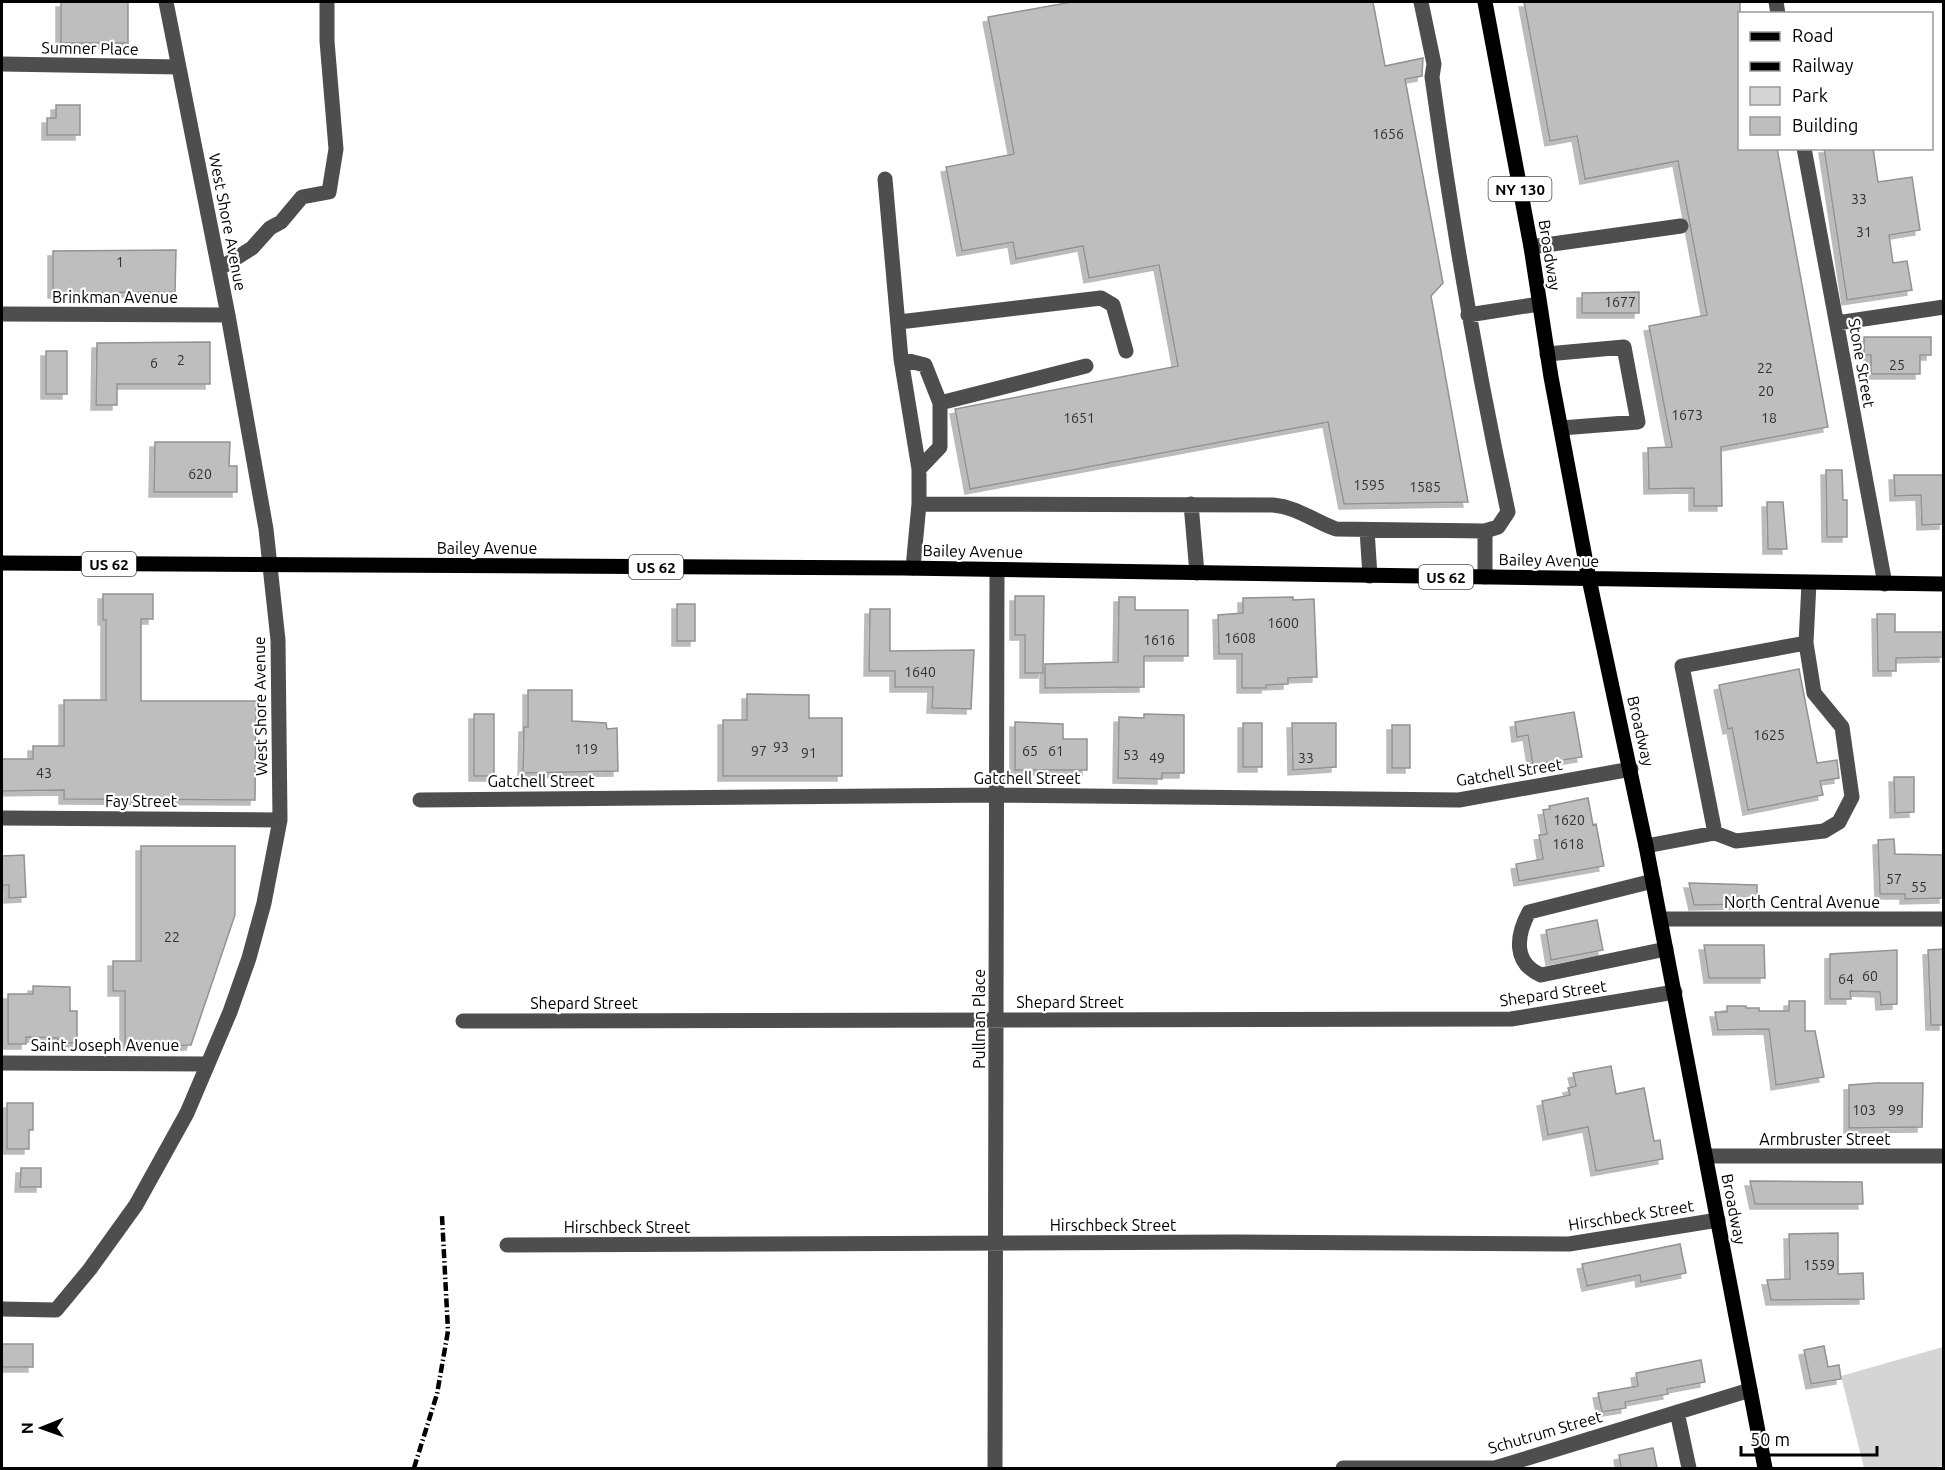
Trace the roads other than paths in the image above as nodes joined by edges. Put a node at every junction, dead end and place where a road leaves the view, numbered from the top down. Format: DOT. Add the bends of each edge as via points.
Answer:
graph roads {
  1 [pos="166,2"];
  2 [pos="327,2"];
  3 [pos="1421,2"];
  4 [pos="1485,2"];
  5 [pos="2,64"];
  6 [pos="179,67"];
  7 [pos="1804,150"];
  8 [pos="885,178"];
  9 [pos="1681,226"];
  10 [pos="1531,247"];
  11 [pos="219,269"];
  12 [pos="1539,304"];
  13 [pos="1944,307"];
  14 [pos="2,314"];
  15 [pos="228,315"];
  16 [pos="1468,315"];
  17 [pos="899,322"];
  18 [pos="1837,323"];
  19 [pos="1126,351"];
  20 [pos="1547,354"];
  21 [pos="901,359"];
  22 [pos="1086,366"];
  23 [pos="940,402"];
  24 [pos="1561,428"];
  25 [pos="919,469"];
  26 [pos="919,504"];
  27 [pos="1191,504"];
  28 [pos="1367,530"];
  29 [pos="1485,531"];
  30 [pos="2,563"];
  31 [pos="913,568"];
  32 [pos="998,570"];
  33 [pos="1197,573"];
  34 [pos="1370,576"];
  35 [pos="1485,577"];
  36 [pos="1589,579"];
  37 [pos="1809,582"];
  38 [pos="1885,584"];
  39 [pos="1944,584"];
  40 [pos="1806,643"];
  41 [pos="1631,769"];
  42 [pos="998,795"];
  43 [pos="420,800"];
  44 [pos="2,818"];
  45 [pos="280,820"];
  46 [pos="1715,833"];
  47 [pos="1646,846"];
  48 [pos="1653,881"];
  49 [pos="1661,919"];
  50 [pos="1944,919"];
  51 [pos="1666,949"];
  52 [pos="1675,992"];
  53 [pos="463,1020"];
  54 [pos="997,1020"];
  55 [pos="2,1063"];
  56 [pos="208,1064"];
  57 [pos="1706,1156"];
  58 [pos="1944,1156"];
  59 [pos="1718,1220"];
  60 [pos="997,1243"];
  61 [pos="507,1245"];
  62 [pos="2,1309"];
  63 [pos="1750,1389"];
  64 [pos="1677,1412"];
  65 [pos="995,1468"];
  66 [pos="1343,1468"];
  67 [pos="1689,1468"];
  68 [pos="1765,1468"];
  1 -- 6 [label="street, West Shore Avenue"];
  2 -- 11 [label="street" via="336,149 329,192 302,197 252,248"];
  3 -- 16 [label="street" via="1434,64 1432,77 1445,173"];
  4 -- 10 [label="main road, Broadway / NY 130"];
  5 -- 6 [label="street, Sumner Place"];
  6 -- 11 [label="street, West Shore Avenue"];
  7 -- 18 [label="street, Stone Street"];
  8 -- 17 [label="street"];
  9 -- 10 [label="street"];
  10 -- 12 [label="main road, Broadway / NY 130"];
  11 -- 15 [label="street, West Shore Avenue"];
  12 -- 16 [label="street"];
  12 -- 20 [label="main road, Broadway / NY 130"];
  13 -- 18 [label="street"];
  14 -- 15 [label="street, Brinkman Avenue"];
  15 -- 45 [label="street, West Shore Avenue" via="266,529 275,618"];
  16 -- 29 [label="street" via="1508,512 1498,526"];
  17 -- 19 [label="street" via="1101,298 1113,305"];
  17 -- 21 [label="street"];
  18 -- 38 [label="street, Stone Street"];
  20 -- 24 [label="main road, Broadway / NY 130"];
  20 -- 24 [label="street" via="1624,347 1638,422"];
  21 -- 23 [label="street" via="925,365"];
  21 -- 25 [label="street"];
  22 -- 23 [label="street"];
  23 -- 25 [label="street" via="940,447"];
  24 -- 36 [label="main road, Broadway / NY 130"];
  25 -- 26 [label="street"];
  26 -- 27 [label="street"];
  26 -- 31 [label="street"];
  27 -- 28 [label="street" via="1282,506 1301,510 1335,529"];
  27 -- 33 [label="street"];
  28 -- 29 [label="street"];
  28 -- 34 [label="street"];
  29 -- 35 [label="street"];
  30 -- 31 [label="main road, Bailey Avenue / US 62"];
  31 -- 32 [label="main road, Bailey Avenue / US 62"];
  32 -- 33 [label="main road, Bailey Avenue / US 62"];
  32 -- 42 [label="street, Pullman Place"];
  33 -- 34 [label="main road, Bailey Avenue / US 62"];
  34 -- 35 [label="main road, Bailey Avenue / US 62"];
  35 -- 36 [label="main road, Bailey Avenue / US 62"];
  36 -- 37 [label="main road, Bailey Avenue / US 62"];
  36 -- 41 [label="main road, Broadway"];
  37 -- 38 [label="main road, Bailey Avenue / US 62"];
  37 -- 40 [label="street"];
  38 -- 39 [label="main road, Bailey Avenue / US 62"];
  40 -- 46 [label="street" via="1682,666"];
  40 -- 46 [label="street" via="1814,693 1842,727 1852,797 1839,822 1824,831 1736,842"];
  41 -- 42 [label="street, Gatchell Street" via="1459,800"];
  41 -- 47 [label="main road, Broadway"];
  42 -- 43 [label="street, Gatchell Street"];
  42 -- 54 [label="street, Pullman Place"];
  44 -- 45 [label="street, Fay Street"];
  45 -- 56 [label="street, West Shore Avenue" via="249,958"];
  46 -- 47 [label="street"];
  47 -- 48 [label="main road, Broadway"];
  48 -- 49 [label="main road, Broadway"];
  48 -- 51 [label="street" via="1529,912 1519,935 1519,950 1524,963 1542,975"];
  49 -- 50 [label="street, North Central Avenue"];
  49 -- 51 [label="main road, Broadway"];
  51 -- 52 [label="main road, Broadway"];
  52 -- 54 [label="street, Shepard Street" via="1511,1019"];
  52 -- 57 [label="main road, Broadway"];
  53 -- 54 [label="street, Shepard Street"];
  54 -- 60 [label="street, Pullman Place"];
  55 -- 56 [label="street, Saint Joseph Avenue"];
  56 -- 62 [label="street, West Shore Avenue" via="154,1175 73,1290 56,1310"];
  57 -- 58 [label="street, Armbruster Street"];
  57 -- 59 [label="main road, Broadway"];
  59 -- 60 [label="street, Hirschbeck Street" via="1569,1244"];
  59 -- 63 [label="main road, Broadway"];
  60 -- 61 [label="street, Hirschbeck Street"];
  60 -- 65 [label="street, Pullman Place"];
  63 -- 64 [label="street, Schutrum Street"];
  63 -- 68 [label="main road, Broadway"];
  64 -- 66 [label="street, Schutrum Street" via="1495,1468"];
  64 -- 67 [label="street"];
}
